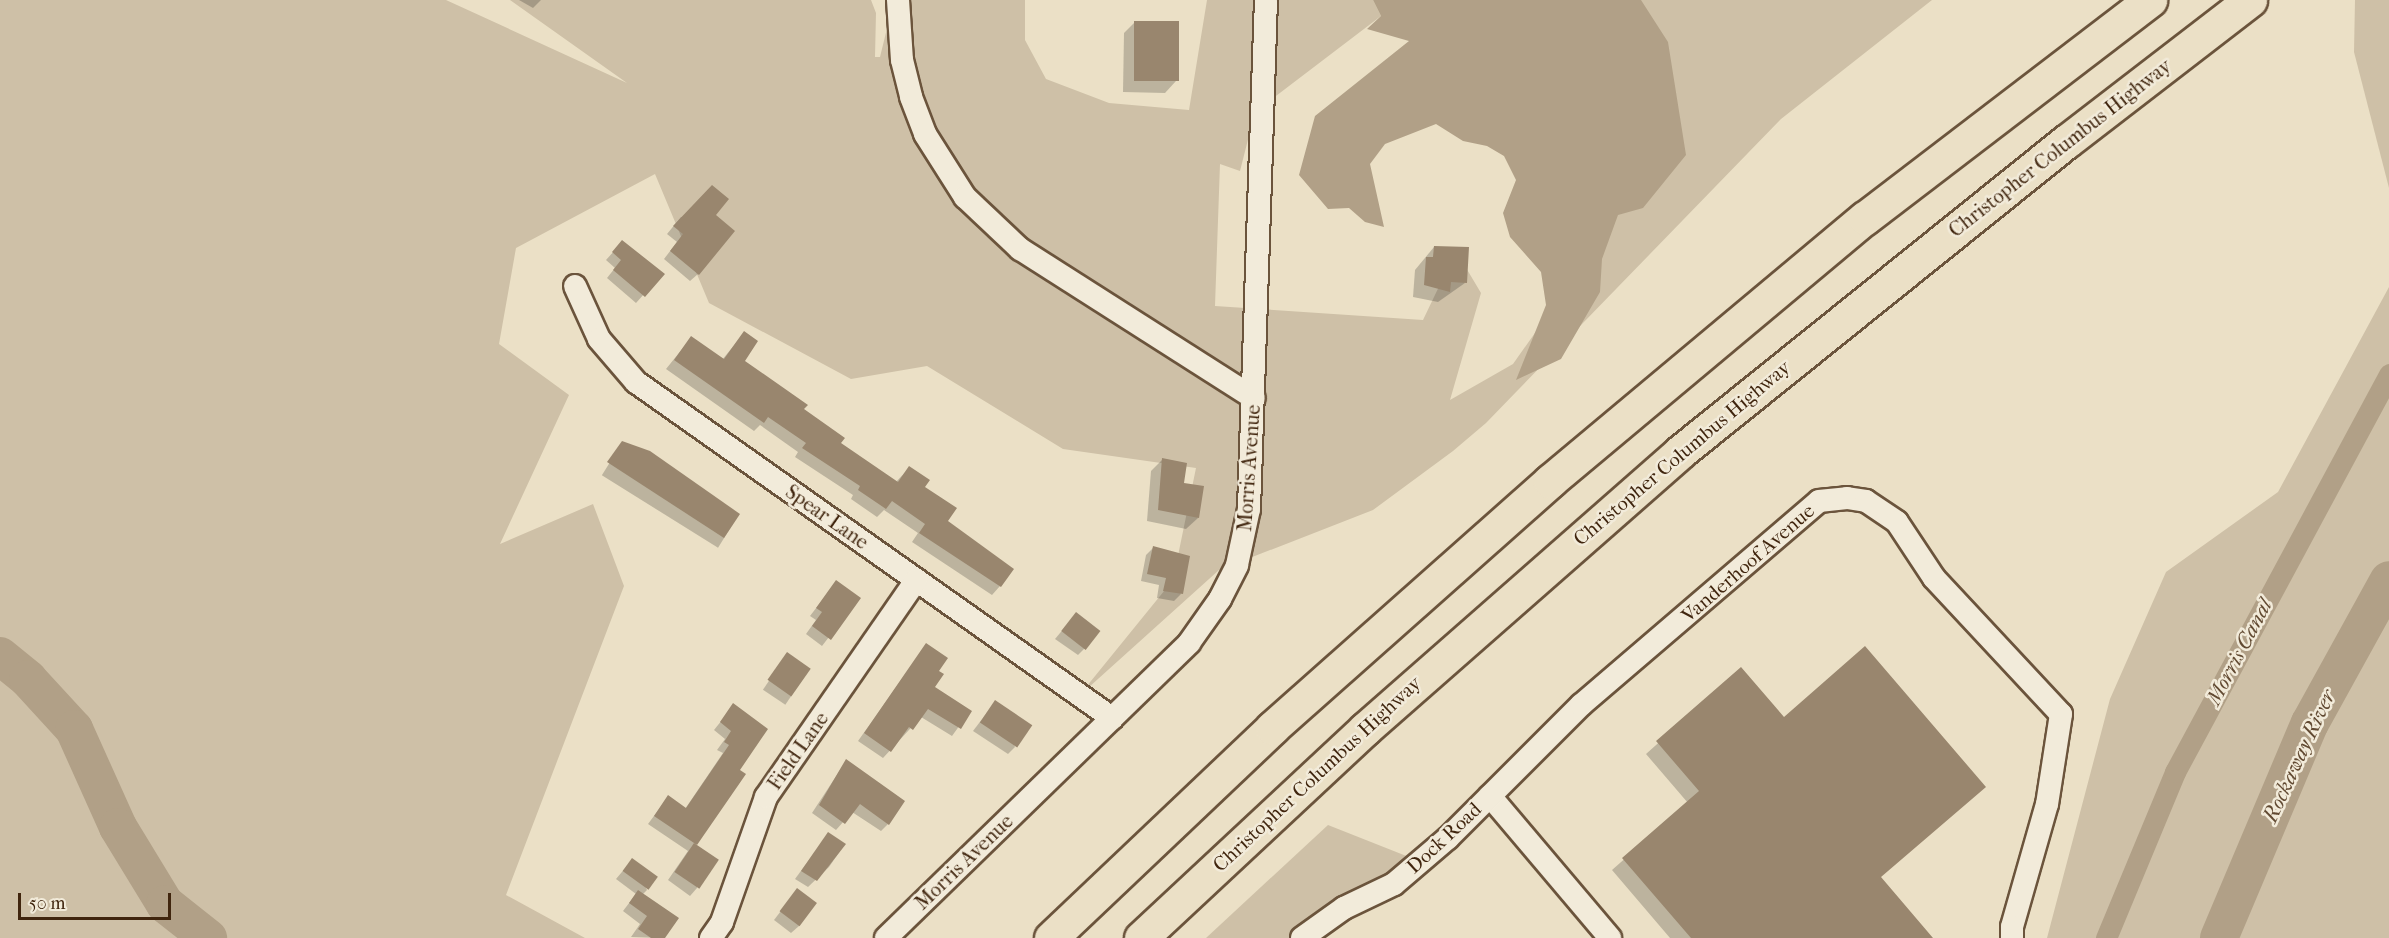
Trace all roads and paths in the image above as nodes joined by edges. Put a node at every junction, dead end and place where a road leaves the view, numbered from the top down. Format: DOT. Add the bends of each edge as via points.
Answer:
graph roads {
  1 [pos="898,0"];
  2 [pos="1266,0"];
  3 [pos="2150,0"];
  4 [pos="2250,0"];
  5 [pos="575,286"];
  6 [pos="1254,398"];
  7 [pos="916,580"];
  8 [pos="1112,718"];
  9 [pos="1490,796"];
  10 [pos="711,938"];
  11 [pos="886,938"];
  12 [pos="1051,938"];
  13 [pos="1141,938"];
  14 [pos="1302,938"];
  15 [pos="1610,938"];
  16 [pos="2012,938"];
  1 -- 6 [label="street" via="902,60 911,97 925,134 965,197 1020,249"];
  2 -- 6 [label="street, Morris Avenue"];
  3 -- 12 [label="highway" via="1865,218 1550,481 1272,728"];
  4 -- 13 [label="highway, Christopher Columbus Highway" via="2067,141 1680,452 1365,729"];
  5 -- 7 [label="street, Spear Lane" via="599,339 636,382"];
  6 -- 8 [label="street, Morris Avenue" via="1249,509 1237,565 1220,599 1189,643"];
  7 -- 8 [label="street, Spear Lane"];
  7 -- 10 [label="street, Field Lane" via="766,797 722,922"];
  8 -- 11 [label="street, Morris Avenue"];
  9 -- 14 [label="street, Dock Road" via="1394,884 1344,908"];
  9 -- 15 [label="street, Dock Road"];
  9 -- 16 [label="street, Vanderhoof Avenue" via="1581,705 1819,501 1847,498 1874,506 1897,522 1934,578 2061,714 2050,788"];
}
